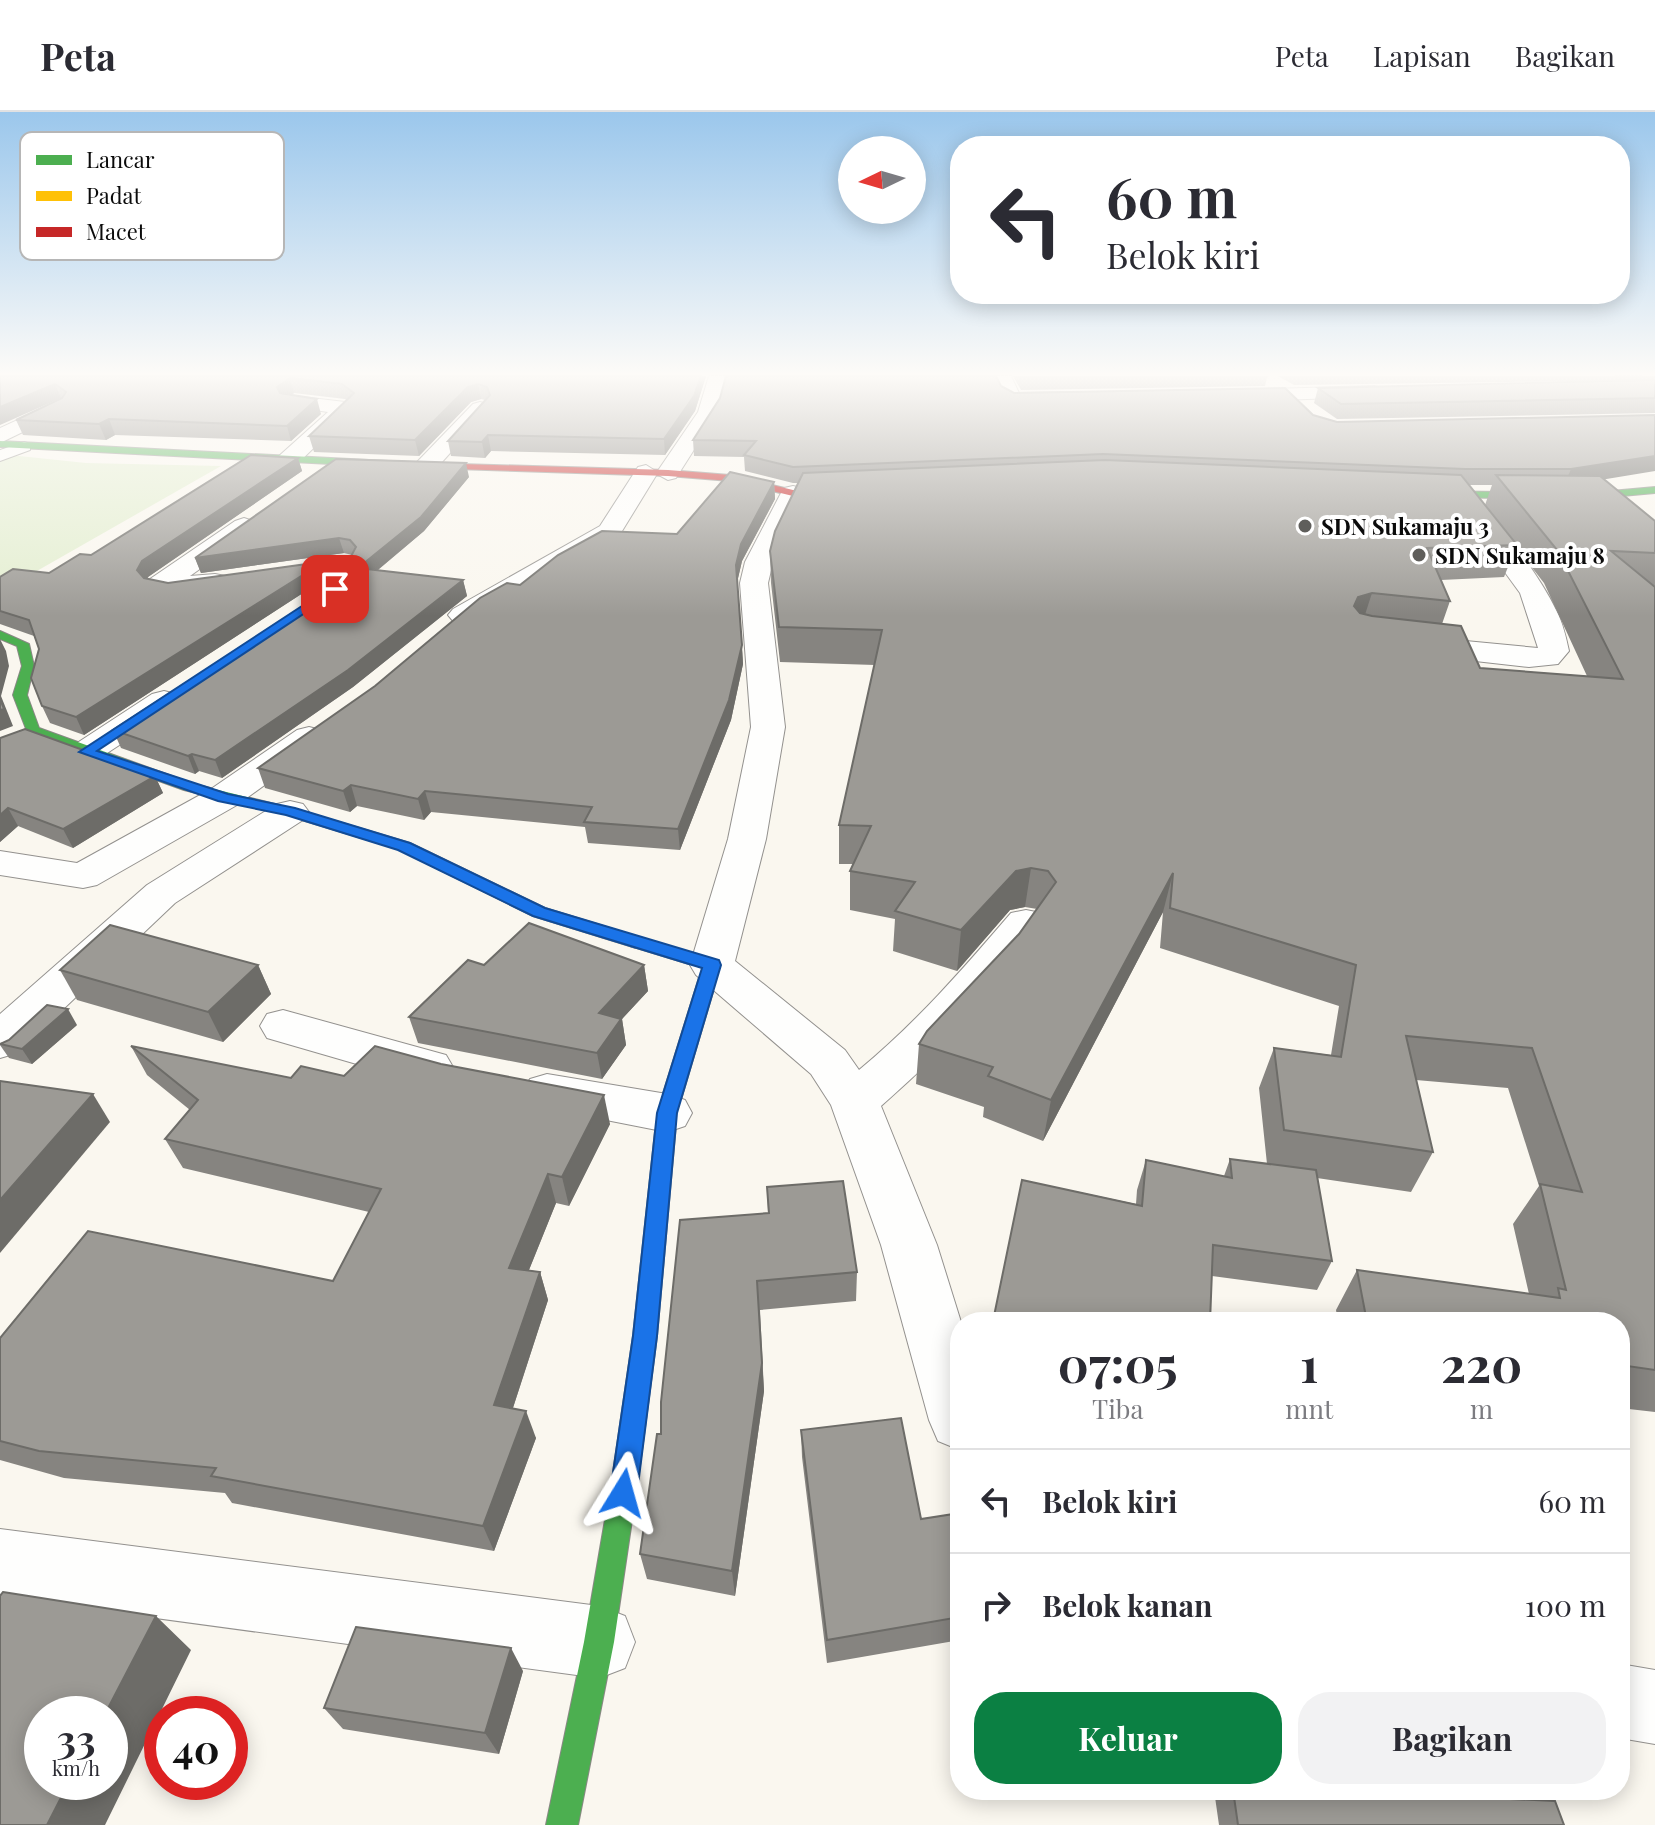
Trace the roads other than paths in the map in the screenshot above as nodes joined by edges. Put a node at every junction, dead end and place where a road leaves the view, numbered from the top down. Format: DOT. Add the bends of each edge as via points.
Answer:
graph roads {
  1 [pos="192,456"];
  2 [pos="293,456"];
  3 [pos="435,456"];
  4 [pos="671,456"];
  5 [pos="287,461"];
  6 [pos="334,463"];
  7 [pos="425,467"];
  8 [pos="657,472"];
  9 [pos="297,489"];
  10 [pos="1655,490"];
  11 [pos="876,491"];
  12 [pos="793,493"];
  13 [pos="1406,493"];
  14 [pos="1459,495"];
  15 [pos="259,515"];
  16 [pos="236,579"];
  17 [pos="0,635"];
  18 [pos="437,637"];
  19 [pos="1392,643"];
  20 [pos="191,684"];
  21 [pos="328,723"];
  22 [pos="33,731"];
  23 [pos="0,748"];
  24 [pos="86,752"];
  25 [pos="224,797"];
  26 [pos="290,812"];
  27 [pos="0,863"];
  28 [pos="1026,923"];
  29 [pos="712,965"];
  30 [pos="283,1026"];
  31 [pos="0,1041"];
  32 [pos="854,1101"];
  33 [pos="667,1113"];
  34 [pos="950,1386"];
  35 [pos="0,1563"];
  36 [pos="599,1642"];
  37 [pos="1630,1703"];
  38 [pos="1655,1707"];
  39 [pos="562,1825"];
  1 -- 5 [label="street"];
  2 -- 5 [label="street"];
  3 -- 7 [label="street"];
  4 -- 8 [label="street"];
  5 -- 6 [label="street"];
  6 -- 7 [label="street"];
  6 -- 9 [label="street"];
  7 -- 8 [label="street"];
  8 -- 12 [label="street" via="756,482"];
  8 -- 18 [label="street" via="610,531 472,608"];
  10 -- 14 [label="street" via="1589,496"];
  11 -- 12 [label="street"];
  12 -- 29 [label="street" via="754,583 768,727 747,839"];
  13 -- 14 [label="street"];
  14 -- 19 [label="street" via="1528,581 1554,651 1529,658"];
  15 -- 16 [label="street" via="160,585 174,588"];
  17 -- 22 [label="street" via="23,644 28,666 20,695"];
  20 -- 24 [label="street"];
  21 -- 25 [label="street"];
  22 -- 23 [label="street"];
  22 -- 24 [label="street"];
  24 -- 25 [label="street"];
  25 -- 26 [label="street"];
  25 -- 27 [label="street" via="83,876"];
  26 -- 29 [label="street" via="404,846 539,912"];
  26 -- 31 [label="street" via="161,894"];
  28 -- 32 [label="street" via="948,1015"];
  29 -- 32 [label="street" via="828,1062"];
  29 -- 33 [label="street"];
  30 -- 33 [label="street" via="488,1081"];
  32 -- 34 [label="street" via="909,1245"];
  33 -- 36 [label="street" via="645,1336"];
  35 -- 36 [label="street"];
  36 -- 39 [label="street"];
  37 -- 38 [label="street"];
}
